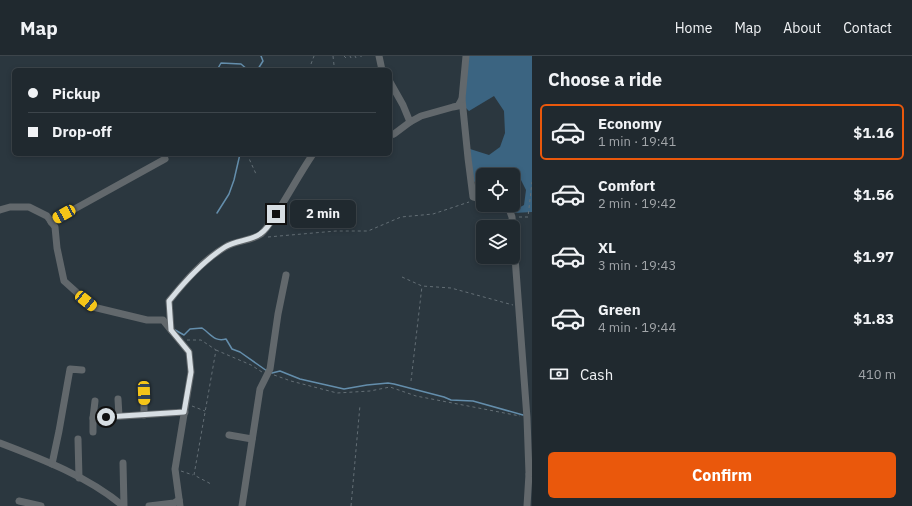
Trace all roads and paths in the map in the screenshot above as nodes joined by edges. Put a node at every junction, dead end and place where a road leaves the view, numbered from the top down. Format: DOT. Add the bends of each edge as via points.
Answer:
graph roads {
  1 [pos="314,56"];
  2 [pos="332,56"];
  3 [pos="344,56"];
  4 [pos="379,56"];
  5 [pos="466,56"];
  6 [pos="346,58"];
  7 [pos="311,64"];
  8 [pos="334,65"];
  9 [pos="382,68"];
  10 [pos="392,86"];
  11 [pos="462,99"];
  12 [pos="410,122"];
  13 [pos="392,134"];
  14 [pos="248,156"];
  15 [pos="312,156"];
  16 [pos="165,159"];
  17 [pos="256,174"];
  18 [pos="532,182"];
  19 [pos="473,197"];
  20 [pos="476,198"];
  21 [pos="0,210"];
  22 [pos="510,212"];
  23 [pos="512,217"];
  24 [pos="51,222"];
  25 [pos="267,238"];
  26 [pos="286,275"];
  27 [pos="402,277"];
  28 [pos="422,286"];
  29 [pos="519,307"];
  30 [pos="171,330"];
  31 [pos="180,340"];
  32 [pos="216,350"];
  33 [pos="82,370"];
  34 [pos="266,376"];
  35 [pos="410,381"];
  36 [pos="144,393"];
  37 [pos="118,399"];
  38 [pos="95,401"];
  39 [pos="186,404"];
  40 [pos="360,405"];
  41 [pos="205,411"];
  42 [pos="184,412"];
  43 [pos="144,415"];
  44 [pos="119,416"];
  45 [pos="93,418"];
  46 [pos="527,418"];
  47 [pos="93,432"];
  48 [pos="229,435"];
  49 [pos="78,439"];
  50 [pos="252,439"];
  51 [pos="0,444"];
  52 [pos="123,463"];
  53 [pos="52,464"];
  54 [pos="175,469"];
  55 [pos="530,473"];
  56 [pos="194,475"];
  57 [pos="79,478"];
  58 [pos="211,484"];
  59 [pos="18,502"];
  60 [pos="179,503"];
  61 [pos="41,506"];
  62 [pos="124,506"];
  63 [pos="149,506"];
  64 [pos="242,506"];
  65 [pos="351,506"];
  66 [pos="527,506"];
  1 -- 7 [label="path"];
  2 -- 8 [label="path"];
  3 -- 6 [label="path"];
  4 -- 9 [label="street"];
  5 -- 11 [label="street"];
  10 -- 12 [label="street"];
  11 -- 12 [label="street" via="458,106 420,116"];
  11 -- 19 [label="street"];
  12 -- 13 [label="street"];
  14 -- 17 [label="path"];
  15 -- 30 [label="street" via="270,224 261,234 225,247 185,282 169,301"];
  16 -- 24 [label="street"];
  18 -- 23 [label="path" via="528,217"];
  19 -- 20 [label="street"];
  19 -- 25 [label="path" via="472,201 433,214 401,218 368,231 336,231"];
  21 -- 24 [label="street" via="29,207 47,216"];
  22 -- 23 [label="street"];
  23 -- 29 [label="street"];
  24 -- 30 [label="street" via="55,227 64,281 79,296 93,307 147,320 163,320"];
  26 -- 34 [label="street" via="270,369"];
  27 -- 28 [label="path"];
  28 -- 29 [label="path" via="451,288"];
  28 -- 35 [label="path"];
  29 -- 46 [label="street"];
  30 -- 31 [label="street"];
  31 -- 32 [label="path" via="201,340"];
  31 -- 39 [label="street" via="189,352 191,372"];
  32 -- 34 [label="path" via="251,365"];
  32 -- 41 [label="path"];
  33 -- 53 [label="street" via="70,369"];
  34 -- 46 [label="path" via="275,375 337,393 390,387 416,396"];
  34 -- 50 [label="street" via="260,389"];
  36 -- 43 [label="street"];
  37 -- 44 [label="street"];
  38 -- 45 [label="street"];
  39 -- 41 [label="path"];
  39 -- 42 [label="street"];
  40 -- 65 [label="path"];
  41 -- 56 [label="path"];
  42 -- 43 [label="street"];
  42 -- 54 [label="street"];
  43 -- 44 [label="street"];
  44 -- 45 [label="street"];
  45 -- 47 [label="street"];
  46 -- 55 [label="street"];
  48 -- 50 [label="street"];
  49 -- 57 [label="street"];
  50 -- 64 [label="street"];
  51 -- 53 [label="street"];
  52 -- 62 [label="street"];
  53 -- 57 [label="street"];
  54 -- 56 [label="path"];
  54 -- 60 [label="street"];
  55 -- 66 [label="street"];
  56 -- 58 [label="path"];
  57 -- 62 [label="street" via="92,490"];
  59 -- 61 [label="street"];
  60 -- 63 [label="street"];
}
